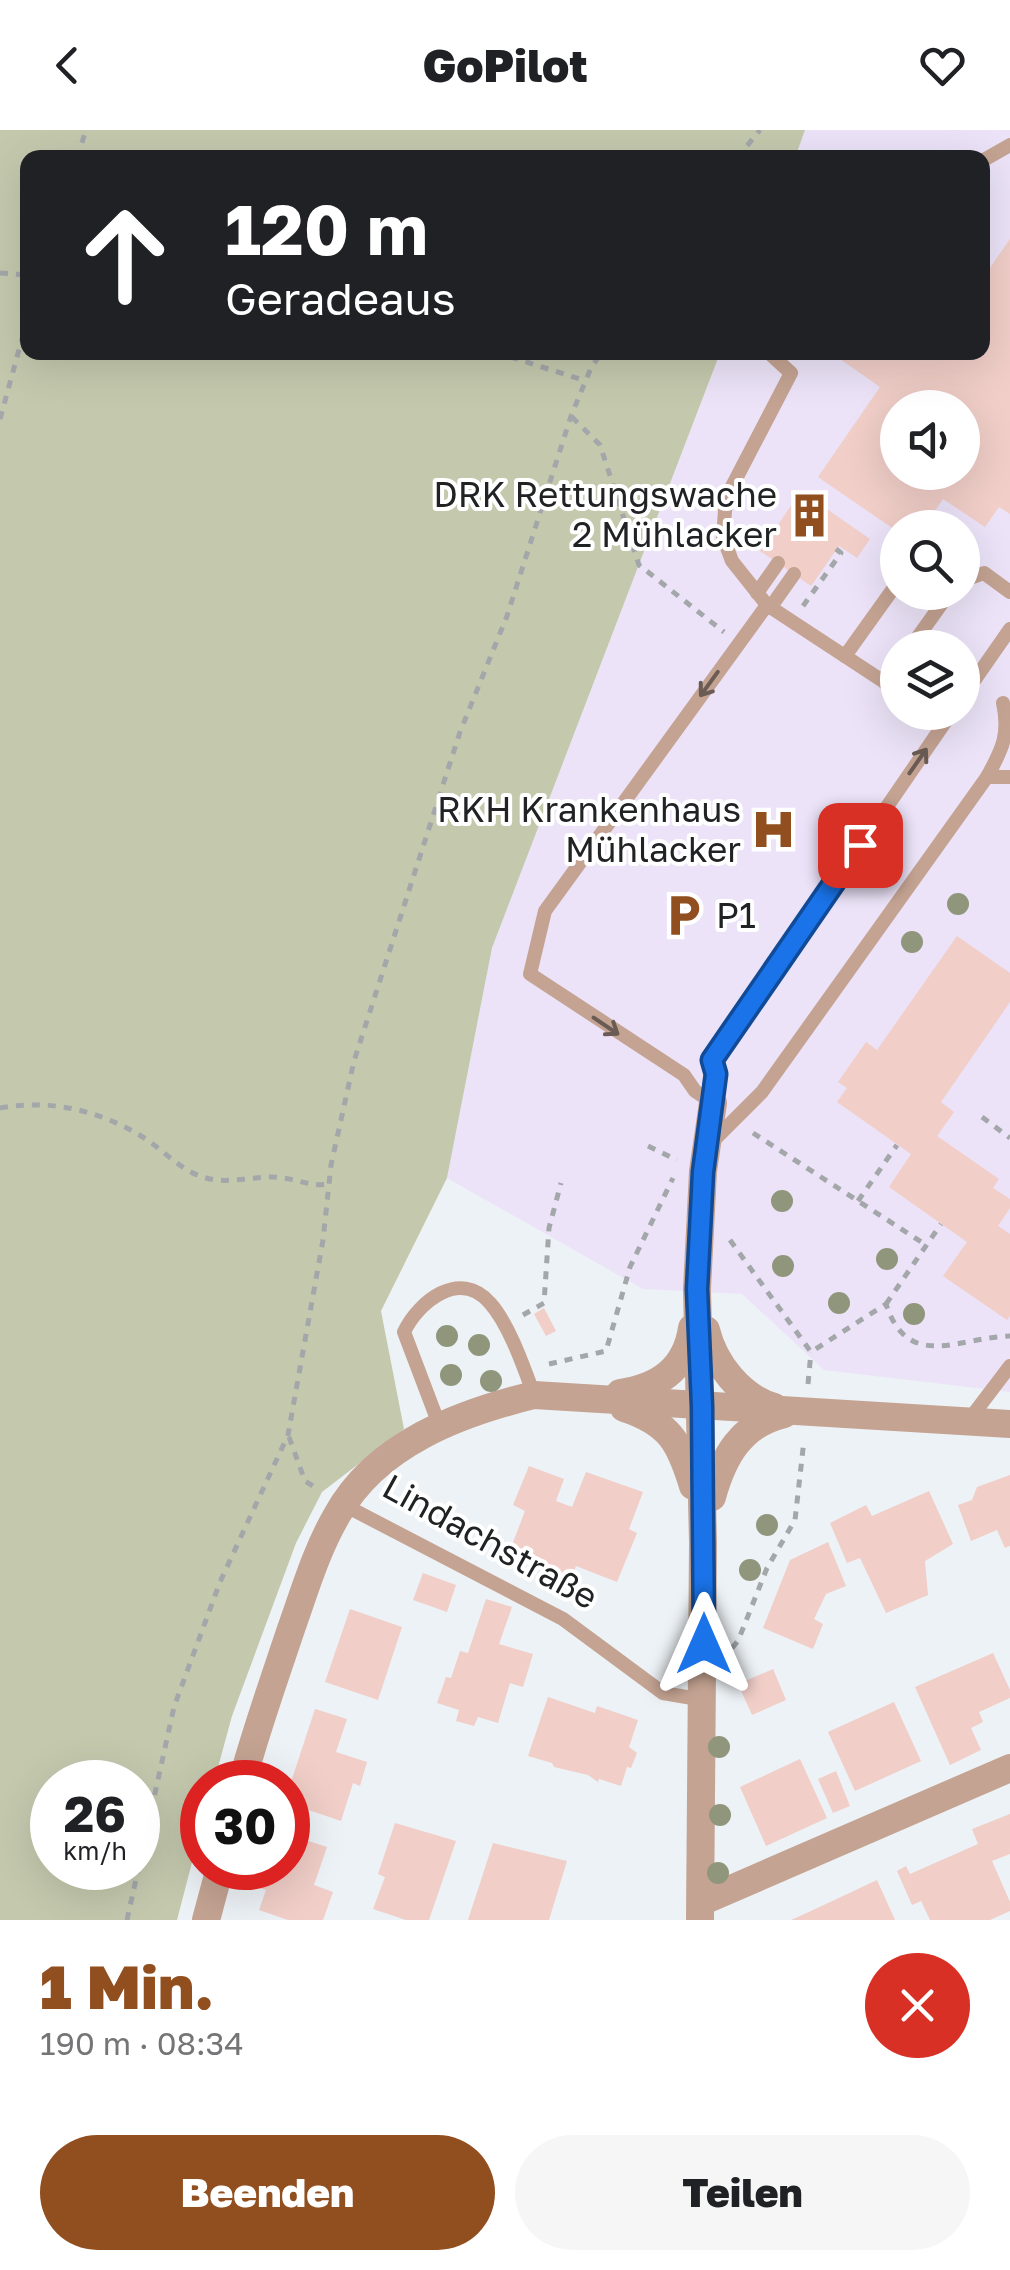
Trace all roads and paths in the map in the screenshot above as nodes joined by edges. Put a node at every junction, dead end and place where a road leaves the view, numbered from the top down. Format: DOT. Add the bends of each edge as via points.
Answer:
graph roads {
  1 [pos="760,130"];
  2 [pos="744,150"];
  3 [pos="20,346"];
  4 [pos="521,360"];
  5 [pos="598,360"];
  6 [pos="777,360"];
  7 [pos="586,381"];
  8 [pos="571,416"];
  9 [pos="0,420"];
  10 [pos="836,549"];
  11 [pos="778,563"];
  12 [pos="794,574"];
  13 [pos="980,575"];
  14 [pos="1010,592"];
  15 [pos="765,602"];
  16 [pos="880,607"];
  17 [pos="792,622"];
  18 [pos="1010,629"];
  19 [pos="738,644"];
  20 [pos="845,656"];
  21 [pos="980,672"];
  22 [pos="880,680"];
  23 [pos="1003,703"];
  24 [pos="939,730"];
  25 [pos="987,777"];
  26 [pos="1010,777"];
  27 [pos="0,1108"];
  28 [pos="723,1112"];
  29 [pos="982,1117"];
  30 [pos="1010,1138"];
  31 [pos="897,1144"];
  32 [pos="681,1162"];
  33 [pos="562,1182"];
  34 [pos="329,1184"];
  35 [pos="858,1201"];
  36 [pos="941,1224"];
  37 [pos="700,1235"];
  38 [pos="926,1245"];
  39 [pos="697,1289"];
  40 [pos="886,1304"];
  41 [pos="503,1326"];
  42 [pos="1010,1336"];
  43 [pos="811,1352"];
  44 [pos="1010,1366"];
  45 [pos="530,1382"];
  46 [pos="589,1399"];
  47 [pos="702,1406"];
  48 [pos="799,1412"];
  49 [pos="969,1420"];
  50 [pos="1010,1424"];
  51 [pos="440,1427"];
  52 [pos="288,1435"];
  53 [pos="348,1499"];
  54 [pos="704,1543"];
  55 [pos="704,1689"];
  56 [pos="248,1760"];
  57 [pos="1010,1768"];
  58 [pos="214,1890"];
  59 [pos="701,1911"];
  60 [pos="127,1920"];
  61 [pos="206,1920"];
  1 -- 2 [label="path"];
  3 -- 9 [label="path"];
  4 -- 7 [label="path"];
  5 -- 7 [label="path"];
  6 -- 15 [label="lane" via="791,373 726,498 722,537"];
  7 -- 8 [label="path"];
  8 -- 19 [label="path" via="600,445 639,565"];
  8 -- 34 [label="path" via="354,1061"];
  10 -- 17 [label="path" via="841,553"];
  11 -- 15 [label="lane"];
  12 -- 15 [label="lane"];
  13 -- 14 [label="lane"];
  15 -- 17 [label="lane"];
  15 -- 19 [label="lane"];
  16 -- 20 [label="lane"];
  17 -- 20 [label="lane"];
  18 -- 21 [label="lane"];
  19 -- 28 [label="lane, one-way" via="545,910 530,974 684,1075"];
  20 -- 22 [label="lane"];
  23 -- 25 [label="lane" via="1006,744"];
  28 -- 24 [label="lane, one-way" via="712,1060"];
  25 -- 26 [label="lane"];
  25 -- 28 [label="lane" via="762,1092"];
  27 -- 34 [label="path" via="29,1102 84,1109 143,1137 206,1179"];
  28 -- 35 [label="path"];
  28 -- 37 [label="street" via="706,1148"];
  29 -- 30 [label="path"];
  31 -- 35 [label="path"];
  32 -- 45 [label="path" via="630,1267 606,1351"];
  33 -- 41 [label="path" via="548,1228 544,1303"];
  34 -- 52 [label="path"];
  35 -- 38 [label="path"];
  36 -- 38 [label="path"];
  37 -- 39 [label="street"];
  37 -- 43 [label="path" via="733,1240"];
  38 -- 40 [label="path"];
  39 -- 46 [label="street" via="690,1342 676,1369 654,1384"];
  39 -- 47 [label="street"];
  39 -- 48 [label="street" via="710,1343 725,1370 744,1392"];
  40 -- 42 [label="path" via="892,1325 940,1349"];
  40 -- 43 [label="path"];
  41 -- 45 [label="lane"];
  41 -- 51 [label="lane" via="489,1301 468,1289 428,1298 412,1315 404,1332"];
  43 -- 48 [label="path"];
  44 -- 49 [label="lane"];
  45 -- 46 [label="street, Lindachstraße"];
  45 -- 51 [label="street, Lindachstraße"];
  46 -- 47 [label="street, Lindachstraße"];
  46 -- 54 [label="street" via="629,1409 671,1433 688,1466"];
  47 -- 48 [label="street, Lindachstraße"];
  47 -- 54 [label="street"];
  48 -- 49 [label="street, Lindachstraße"];
  48 -- 54 [label="street" via="768,1418 734,1444 722,1466"];
  48 -- 55 [label="path" via="795,1520 738,1641"];
  49 -- 50 [label="street, Lindachstraße"];
  51 -- 53 [label="street, Lindachstraße" via="397,1450"];
  52 -- 53 [label="path" via="305,1481"];
  52 -- 60 [label="path" via="220,1582 174,1706"];
  53 -- 55 [label="lane, Lindachstraße" via="563,1618 663,1694"];
  53 -- 56 [label="street, Lindachstraße" via="317,1554"];
  54 -- 55 [label="street"];
  55 -- 59 [label="street"];
  57 -- 59 [label="street"];
  58 -- 61 [label="street"];
}
